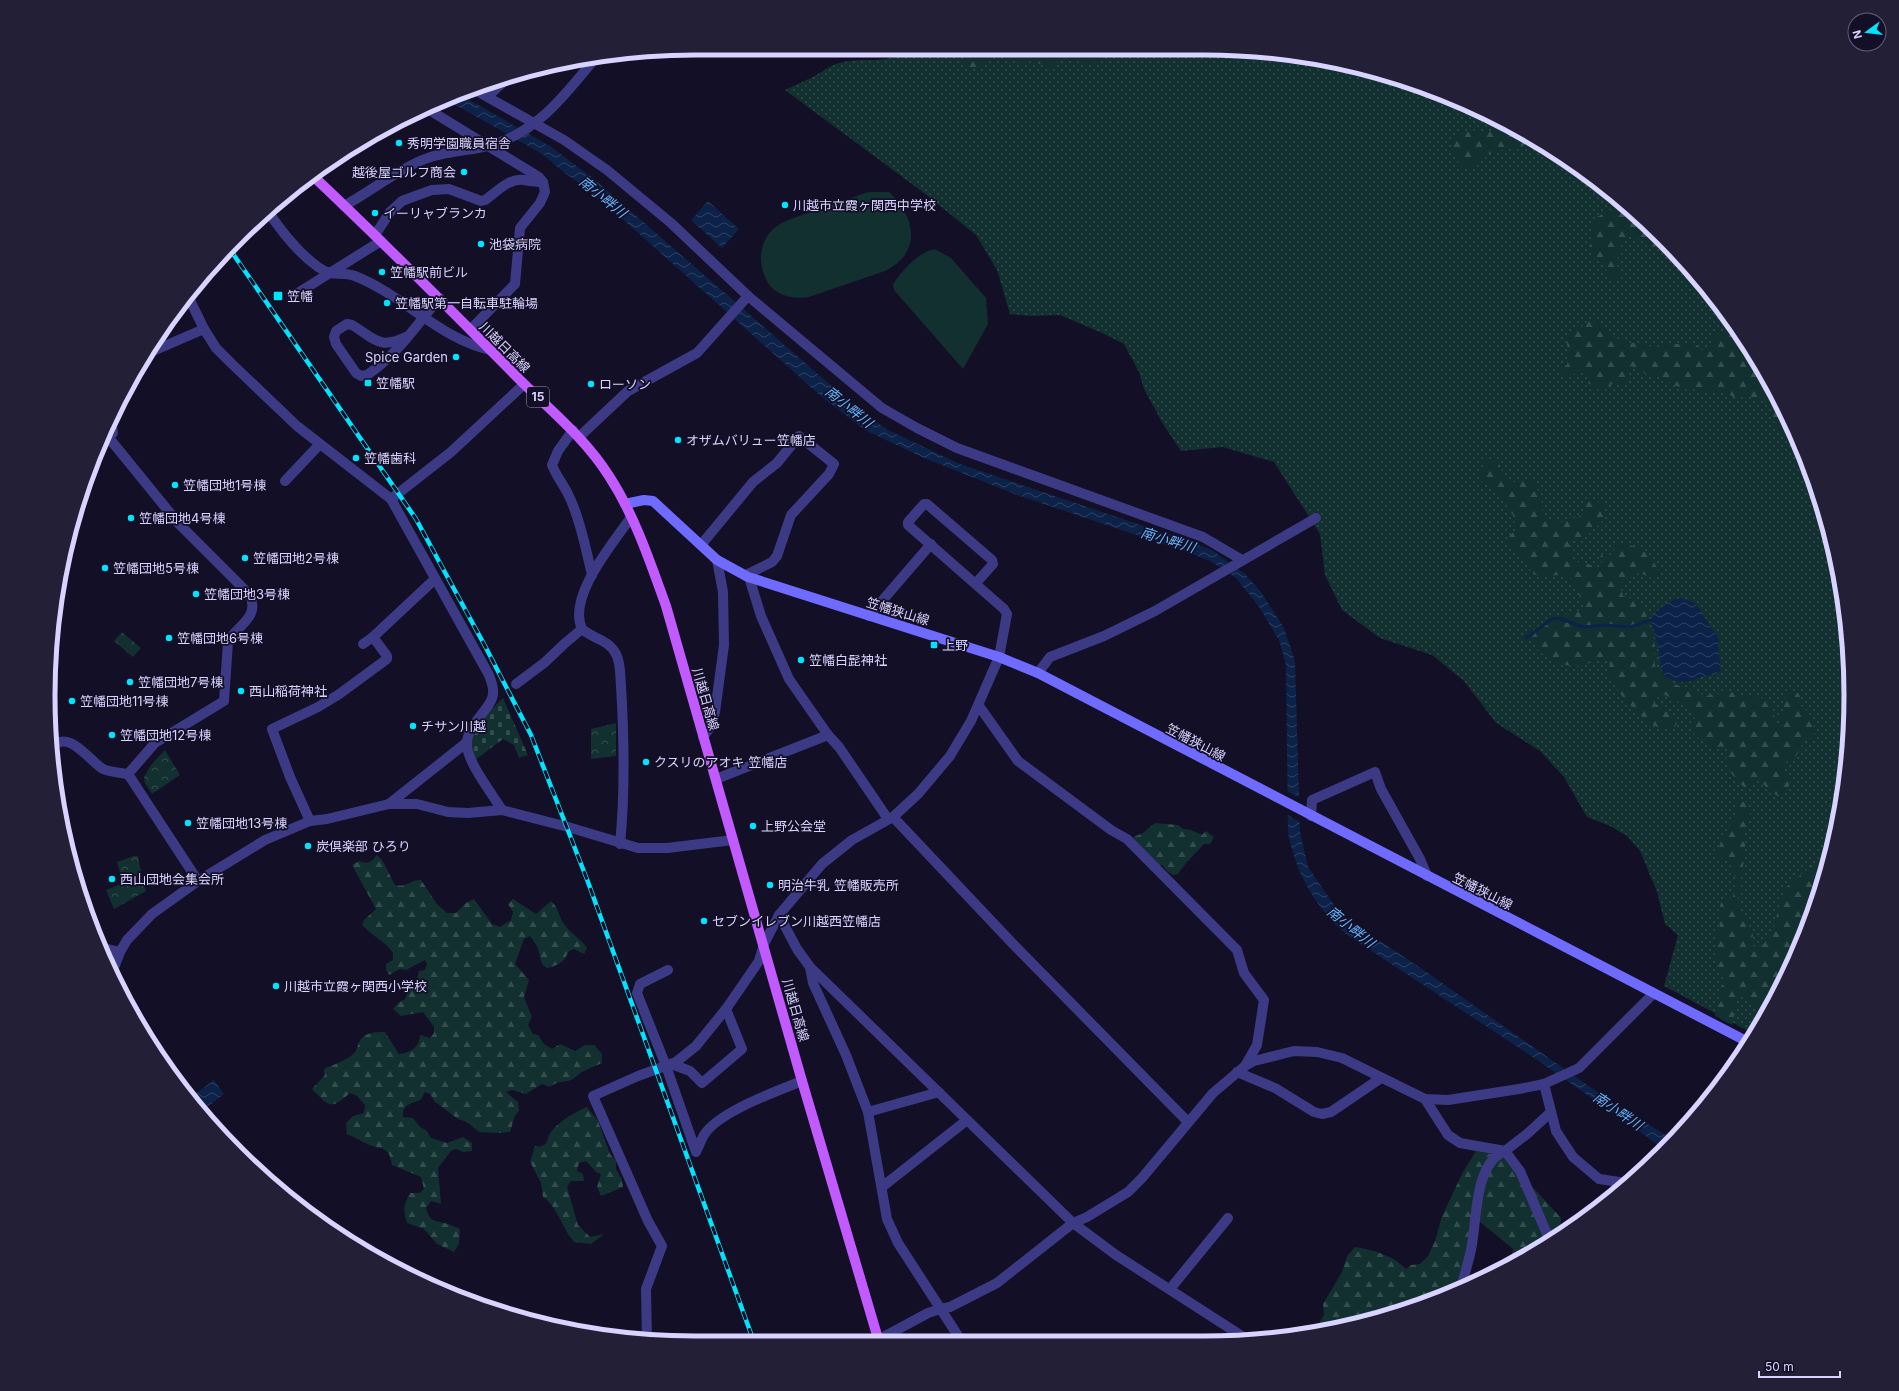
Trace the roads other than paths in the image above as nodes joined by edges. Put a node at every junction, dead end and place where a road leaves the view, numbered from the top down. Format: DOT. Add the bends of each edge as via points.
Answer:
graph roads {
  1 [pos="591,64"];
  2 [pos="499,86"];
  3 [pos="481,93"];
  4 [pos="488,96"];
  5 [pos="433,112"];
  6 [pos="534,125"];
  7 [pos="491,145"];
  8 [pos="317,179"];
  9 [pos="543,182"];
  10 [pos="344,206"];
  11 [pos="271,216"];
  12 [pos="378,238"];
  13 [pos="328,274"];
  14 [pos="293,296"];
  15 [pos="747,297"];
  16 [pos="439,298"];
  17 [pos="191,302"];
  18 [pos="423,317"];
  19 [pos="204,329"];
  20 [pos="470,330"];
  21 [pos="408,336"];
  22 [pos="157,349"];
  23 [pos="491,350"];
  24 [pos="523,382"];
  25 [pos="576,434"];
  26 [pos="108,441"];
  27 [pos="320,444"];
  28 [pos="285,481"];
  29 [pos="391,499"];
  30 [pos="625,504"];
  31 [pos="631,517"];
  32 [pos="1316,518"];
  33 [pos="931,544"];
  34 [pos="701,545"];
  35 [pos="717,560"];
  36 [pos="1240,562"];
  37 [pos="592,574"];
  38 [pos="748,577"];
  39 [pos="435,579"];
  40 [pos="976,584"];
  41 [pos="869,616"];
  42 [pos="582,630"];
  43 [pos="373,637"];
  44 [pos="363,644"];
  45 [pos="999,657"];
  46 [pos="1038,673"];
  47 [pos="516,684"];
  48 [pos="979,706"];
  49 [pos="828,736"];
  50 [pos="703,737"];
  51 [pos="57,744"];
  52 [pos="466,744"];
  53 [pos="128,774"];
  54 [pos="716,779"];
  55 [pos="389,804"];
  56 [pos="502,810"];
  57 [pos="1309,815"];
  58 [pos="891,818"];
  59 [pos="310,821"];
  60 [pos="733,840"];
  61 [pos="620,844"];
  62 [pos="1427,876"];
  63 [pos="198,881"];
  64 [pos="779,915"];
  65 [pos="764,944"];
  66 [pos="108,949"];
  67 [pos="120,952"];
  68 [pos="115,965"];
  69 [pos="810,967"];
  70 [pos="668,970"];
  71 [pos="1653,994"];
  72 [pos="726,1009"];
  73 [pos="1743,1040"];
  74 [pos="669,1065"];
  75 [pos="1241,1069"];
  76 [pos="1381,1078"];
  77 [pos="802,1081"];
  78 [pos="1545,1084"];
  79 [pos="939,1092"];
  80 [pos="1425,1098"];
  81 [pos="868,1112"];
  82 [pos="1550,1113"];
  83 [pos="967,1120"];
  84 [pos="1188,1122"];
  85 [pos="1506,1151"];
  86 [pos="1620,1182"];
  87 [pos="882,1187"];
  88 [pos="1228,1218"];
  89 [pos="1073,1223"];
  90 [pos="1548,1235"];
  91 [pos="1463,1281"];
  92 [pos="1170,1289"];
  93 [pos="940,1309"];
  94 [pos="646,1334"];
  95 [pos="1241,1335"];
  96 [pos="878,1336"];
  97 [pos="889,1336"];
  98 [pos="958,1336"];
  1 -- 6 [label="street"];
  2 -- 4 [label="street"];
  3 -- 4 [label="street"];
  4 -- 6 [label="street"];
  5 -- 7 [label="street"];
  6 -- 7 [label="street"];
  6 -- 15 [label="street" via="586,154 631,189 671,223"];
  7 -- 9 [label="street"];
  7 -- 10 [label="street" via="450,151 419,161"];
  8 -- 10 [label="main road, 川越日高線 / 15"];
  9 -- 12 [label="street" via="512,181 481,201 449,189 432,190 402,201 390,212"];
  9 -- 20 [label="street" via="545,192 540,203 520,228 515,284"];
  10 -- 12 [label="main road, 川越日高線 / 15"];
  11 -- 13 [label="street" via="307,259"];
  12 -- 13 [label="street"];
  12 -- 16 [label="main road, 川越日高線 / 15"];
  13 -- 14 [label="street"];
  13 -- 18 [label="street" via="354,276 392,296"];
  15 -- 25 [label="street" via="697,353 628,391"];
  15 -- 36 [label="street" via="882,408 917,428 958,448 1203,537"];
  16 -- 18 [label="street"];
  16 -- 20 [label="main road, 川越日高線 / 15"];
  17 -- 19 [label="street"];
  18 -- 21 [label="street"];
  18 -- 23 [label="street" via="472,345"];
  19 -- 22 [label="street"];
  19 -- 27 [label="street" via="216,348 232,364 297,426"];
  20 -- 23 [label="main road, 川越日高線 / 15"];
  21 -- 21 [label="street" via="377,367 367,375 361,376 356,373 334,337 336,331 347,324 383,344"];
  23 -- 24 [label="main road, 川越日高線 / 15"];
  24 -- 25 [label="main road, 川越日高線 / 15"];
  24 -- 29 [label="street" via="520,388 456,448"];
  25 -- 30 [label="main road, 川越日高線 / 15" via="609,475"];
  25 -- 37 [label="street" via="558,451 552,465 567,493"];
  26 -- 53 [label="street" via="179,524 250,595 253,602 249,618 232,633 228,642 224,700 155,744"];
  27 -- 28 [label="street"];
  27 -- 29 [label="street"];
  29 -- 39 [label="street"];
  30 -- 31 [label="main road, 川越日高線 / 15"];
  30 -- 34 [label="main road, 笠幡狭山線" via="653,501"];
  31 -- 37 [label="street"];
  31 -- 50 [label="main road, 川越日高線 / 15" via="666,606"];
  32 -- 36 [label="street"];
  33 -- 40 [label="street"];
  33 -- 40 [label="street" via="908,525 924,504 992,560 993,564"];
  33 -- 41 [label="street"];
  34 -- 35 [label="main road, 笠幡狭山線"];
  34 -- 38 [label="street" via="752,482 777,463 799,436 834,465 814,492 791,515 777,556 772,562 752,571"];
  35 -- 38 [label="main road, 笠幡狭山線"];
  35 -- 50 [label="street" via="723,592 724,645 715,712 711,726"];
  36 -- 46 [label="street" via="1155,611 1104,636 1050,657"];
  37 -- 42 [label="street" via="578,611"];
  38 -- 41 [label="main road, 笠幡狭山線"];
  38 -- 49 [label="street" via="761,616 789,679"];
  39 -- 43 [label="street"];
  39 -- 52 [label="street" via="493,685 490,702 476,720"];
  40 -- 45 [label="street" via="1007,614"];
  41 -- 45 [label="main road, 笠幡狭山線"];
  42 -- 47 [label="street"];
  42 -- 61 [label="street" via="607,643 619,661 622,708"];
  43 -- 44 [label="street"];
  43 -- 59 [label="street" via="387,659 338,695 272,729"];
  45 -- 46 [label="main road, 笠幡狭山線"];
  45 -- 48 [label="street"];
  46 -- 57 [label="main road, 笠幡狭山線"];
  48 -- 58 [label="street" via="950,756 918,794"];
  48 -- 75 [label="street" via="1018,761 1127,839 1237,950 1244,973 1264,1000 1257,1045"];
  49 -- 54 [label="street"];
  49 -- 58 [label="street" via="839,747"];
  50 -- 54 [label="main road, 川越日高線 / 15"];
  51 -- 53 [label="street" via="68,742 103,769"];
  52 -- 55 [label="street"];
  52 -- 56 [label="street" via="472,762"];
  53 -- 63 [label="street"];
  54 -- 60 [label="main road, 川越日高線 / 15"];
  55 -- 56 [label="street" via="417,804 448,812"];
  55 -- 59 [label="street"];
  56 -- 61 [label="street"];
  57 -- 62 [label="main road, 笠幡狭山線"];
  57 -- 62 [label="street" via="1312,800 1375,772 1381,789 1411,840"];
  58 -- 64 [label="street" via="852,840 822,864"];
  58 -- 84 [label="street"];
  59 -- 63 [label="street" via="265,840"];
  60 -- 61 [label="street" via="667,848 638,848"];
  60 -- 65 [label="main road, 川越日高線 / 15"];
  62 -- 71 [label="main road, 笠幡狭山線"];
  63 -- 67 [label="street" via="152,914"];
  64 -- 65 [label="street"];
  64 -- 69 [label="street"];
  65 -- 72 [label="street" via="759,961"];
  65 -- 77 [label="main road, 川越日高線 / 15"];
  66 -- 67 [label="street"];
  67 -- 68 [label="street"];
  69 -- 79 [label="street"];
  69 -- 81 [label="street" via="813,983 846,1055"];
  70 -- 74 [label="street" via="640,984 637,993"];
  71 -- 73 [label="main road, 笠幡狭山線"];
  71 -- 78 [label="street" via="1578,1069"];
  72 -- 74 [label="street" via="696,1046"];
  72 -- 74 [label="street" via="742,1049 702,1083 690,1071"];
  74 -- 77 [label="street" via="696,1152 705,1134 724,1117 756,1100"];
  74 -- 94 [label="street" via="593,1096 648,1221 662,1246 646,1289"];
  75 -- 76 [label="street" via="1264,1058 1306,1051 1342,1058"];
  75 -- 76 [label="street" via="1314,1112 1322,1114 1331,1112"];
  75 -- 84 [label="street" via="1213,1093"];
  76 -- 80 [label="street"];
  77 -- 96 [label="main road, 川越日高線 / 15"];
  78 -- 80 [label="street" via="1448,1100"];
  78 -- 82 [label="street"];
  79 -- 81 [label="street"];
  79 -- 83 [label="street"];
  80 -- 85 [label="street" via="1448,1135 1460,1143"];
  81 -- 87 [label="street"];
  82 -- 85 [label="street"];
  82 -- 86 [label="street" via="1556,1131 1573,1157 1599,1179"];
  83 -- 87 [label="street"];
  83 -- 89 [label="street"];
  84 -- 89 [label="street" via="1128,1192"];
  85 -- 90 [label="street" via="1520,1171"];
  85 -- 91 [label="street" via="1496,1155 1482,1178 1472,1246"];
  87 -- 93 [label="street" via="887,1219 898,1243"];
  88 -- 92 [label="street"];
  89 -- 92 [label="street" via="1116,1255"];
  89 -- 93 [label="street" via="997,1283 950,1307"];
  92 -- 95 [label="street"];
  93 -- 97 [label="street"];
  93 -- 98 [label="street"];
}
